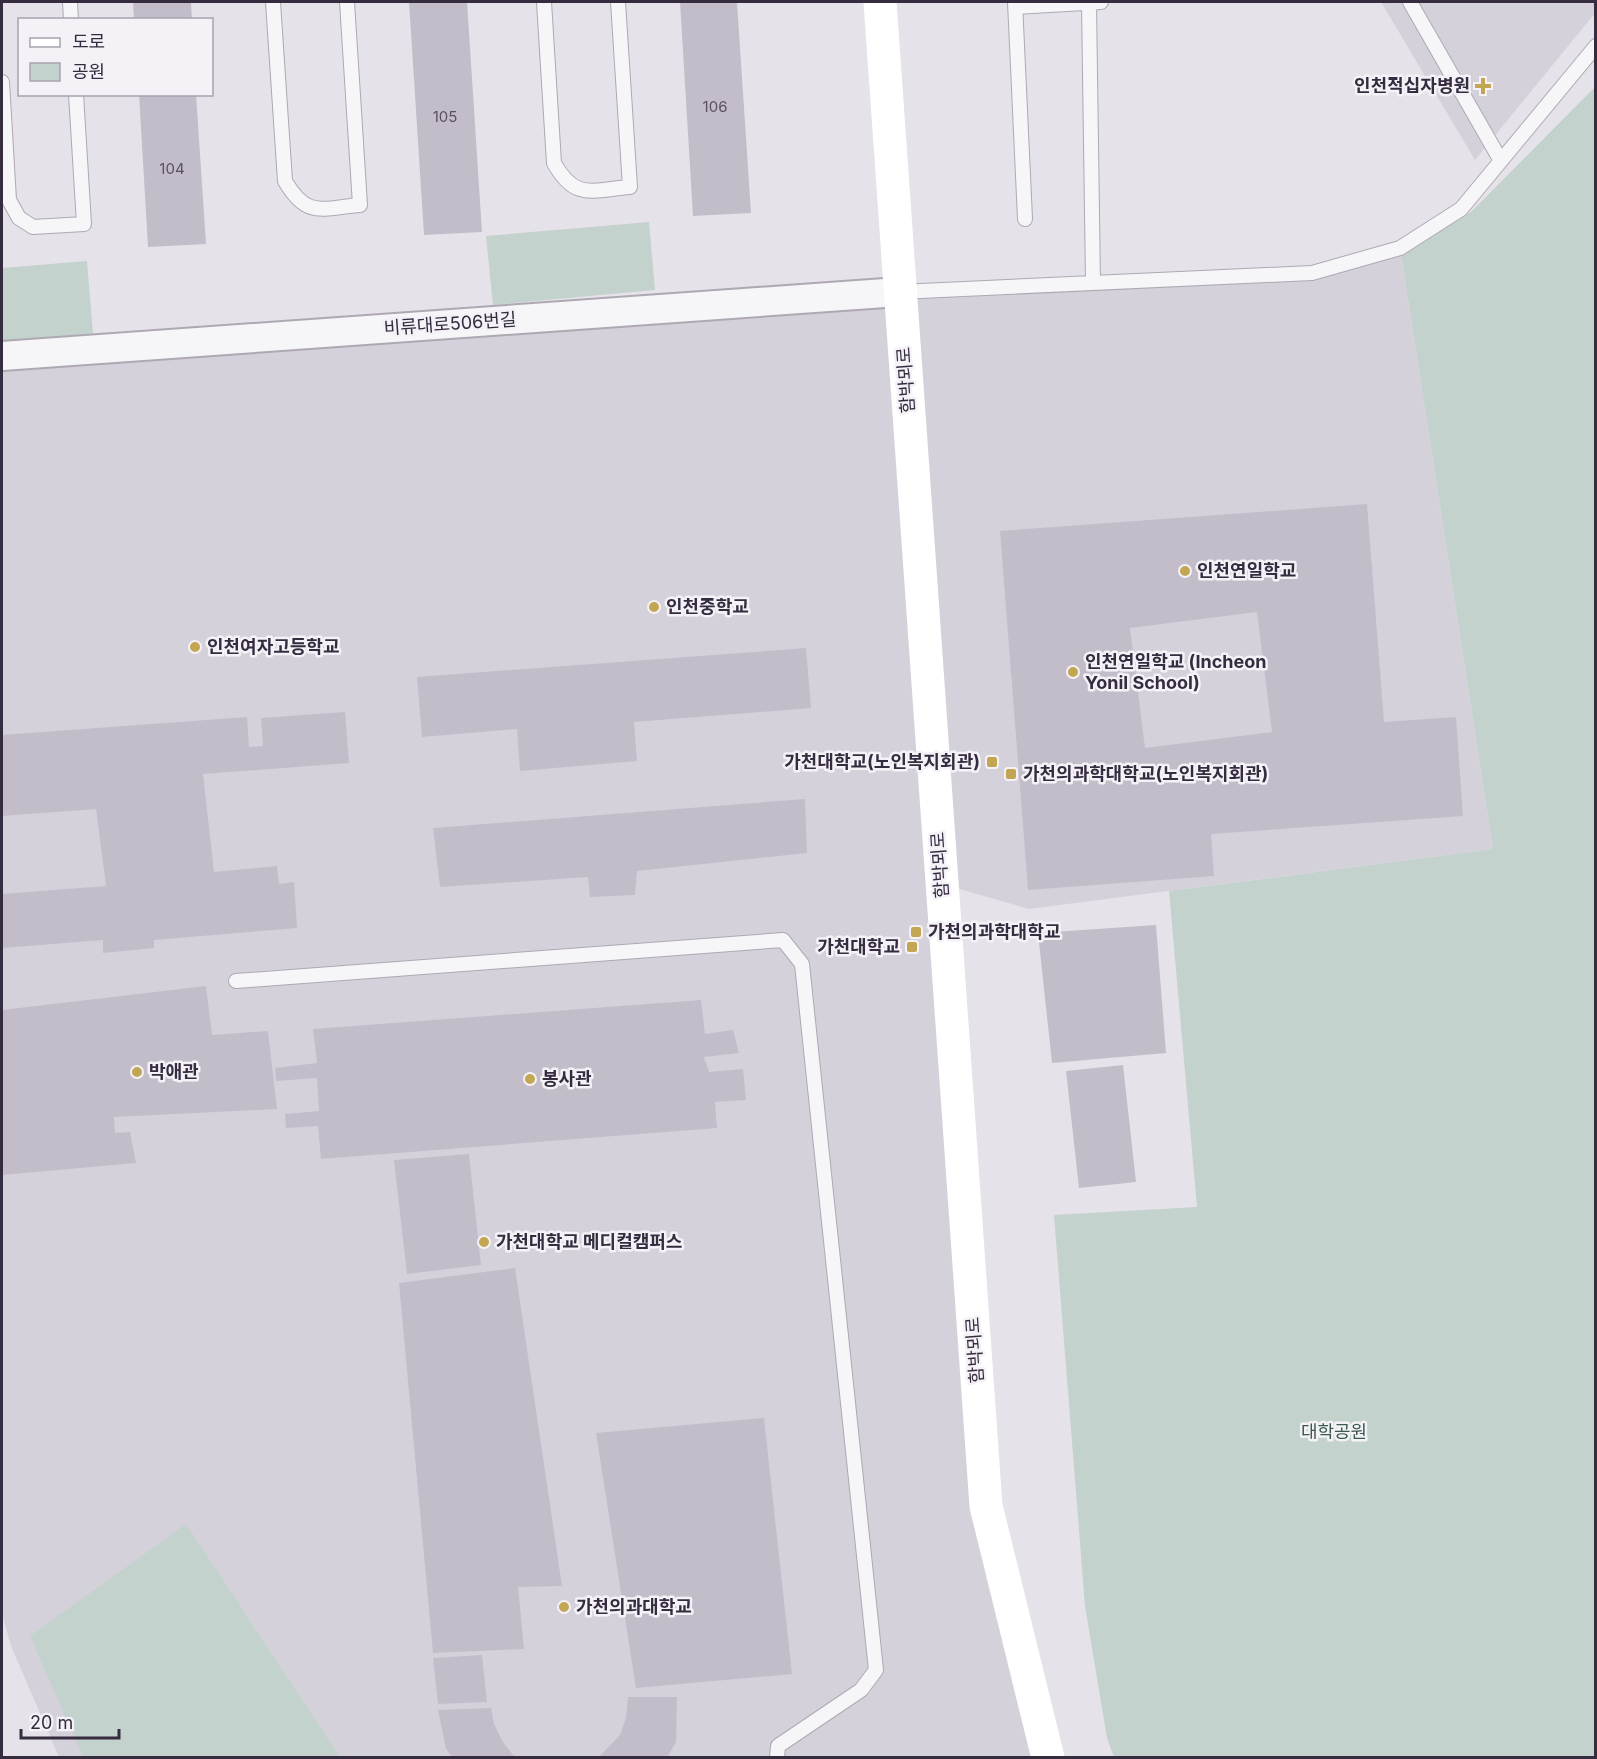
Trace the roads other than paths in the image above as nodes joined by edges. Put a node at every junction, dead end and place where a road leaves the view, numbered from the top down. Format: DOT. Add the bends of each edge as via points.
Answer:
graph roads {
  1 [pos="70,2"];
  2 [pos="273,2"];
  3 [pos="347,2"];
  4 [pos="544,2"];
  5 [pos="618,2"];
  6 [pos="880,2"];
  7 [pos="1095,2"];
  8 [pos="1410,2"];
  9 [pos="1015,4"];
  10 [pos="71,18"];
  11 [pos="1596,46"];
  12 [pos="2,82"];
  13 [pos="76,96"];
  14 [pos="1501,161"];
  15 [pos="1025,219"];
  16 [pos="1093,283"];
  17 [pos="899,292"];
  18 [pos="2,356"];
  19 [pos="236,981"];
  20 [pos="777,1758"];
  21 [pos="1048,1758"];
  1 -- 10 [label="lane"];
  2 -- 3 [label="lane" via="285,181 295,199 309,208 360,205"];
  4 -- 5 [label="lane" via="554,164 564,182 579,191 630,187"];
  6 -- 17 [label="main road, 함박뫼로"];
  7 -- 9 [label="lane"];
  7 -- 16 [label="lane"];
  8 -- 14 [label="lane"];
  9 -- 15 [label="lane"];
  11 -- 14 [label="lane"];
  12 -- 13 [label="lane" via="9,200 19,218 33,227 84,224"];
  14 -- 16 [label="lane" via="1461,209 1400,248 1312,273"];
  16 -- 17 [label="lane"];
  17 -- 18 [label="street, 비류대로506번길"];
  17 -- 21 [label="main road, 함박뫼로" via="986,1506"];
  19 -- 20 [label="lane" via="783,940 802,964 876,1670 861,1690 778,1746"];
}
